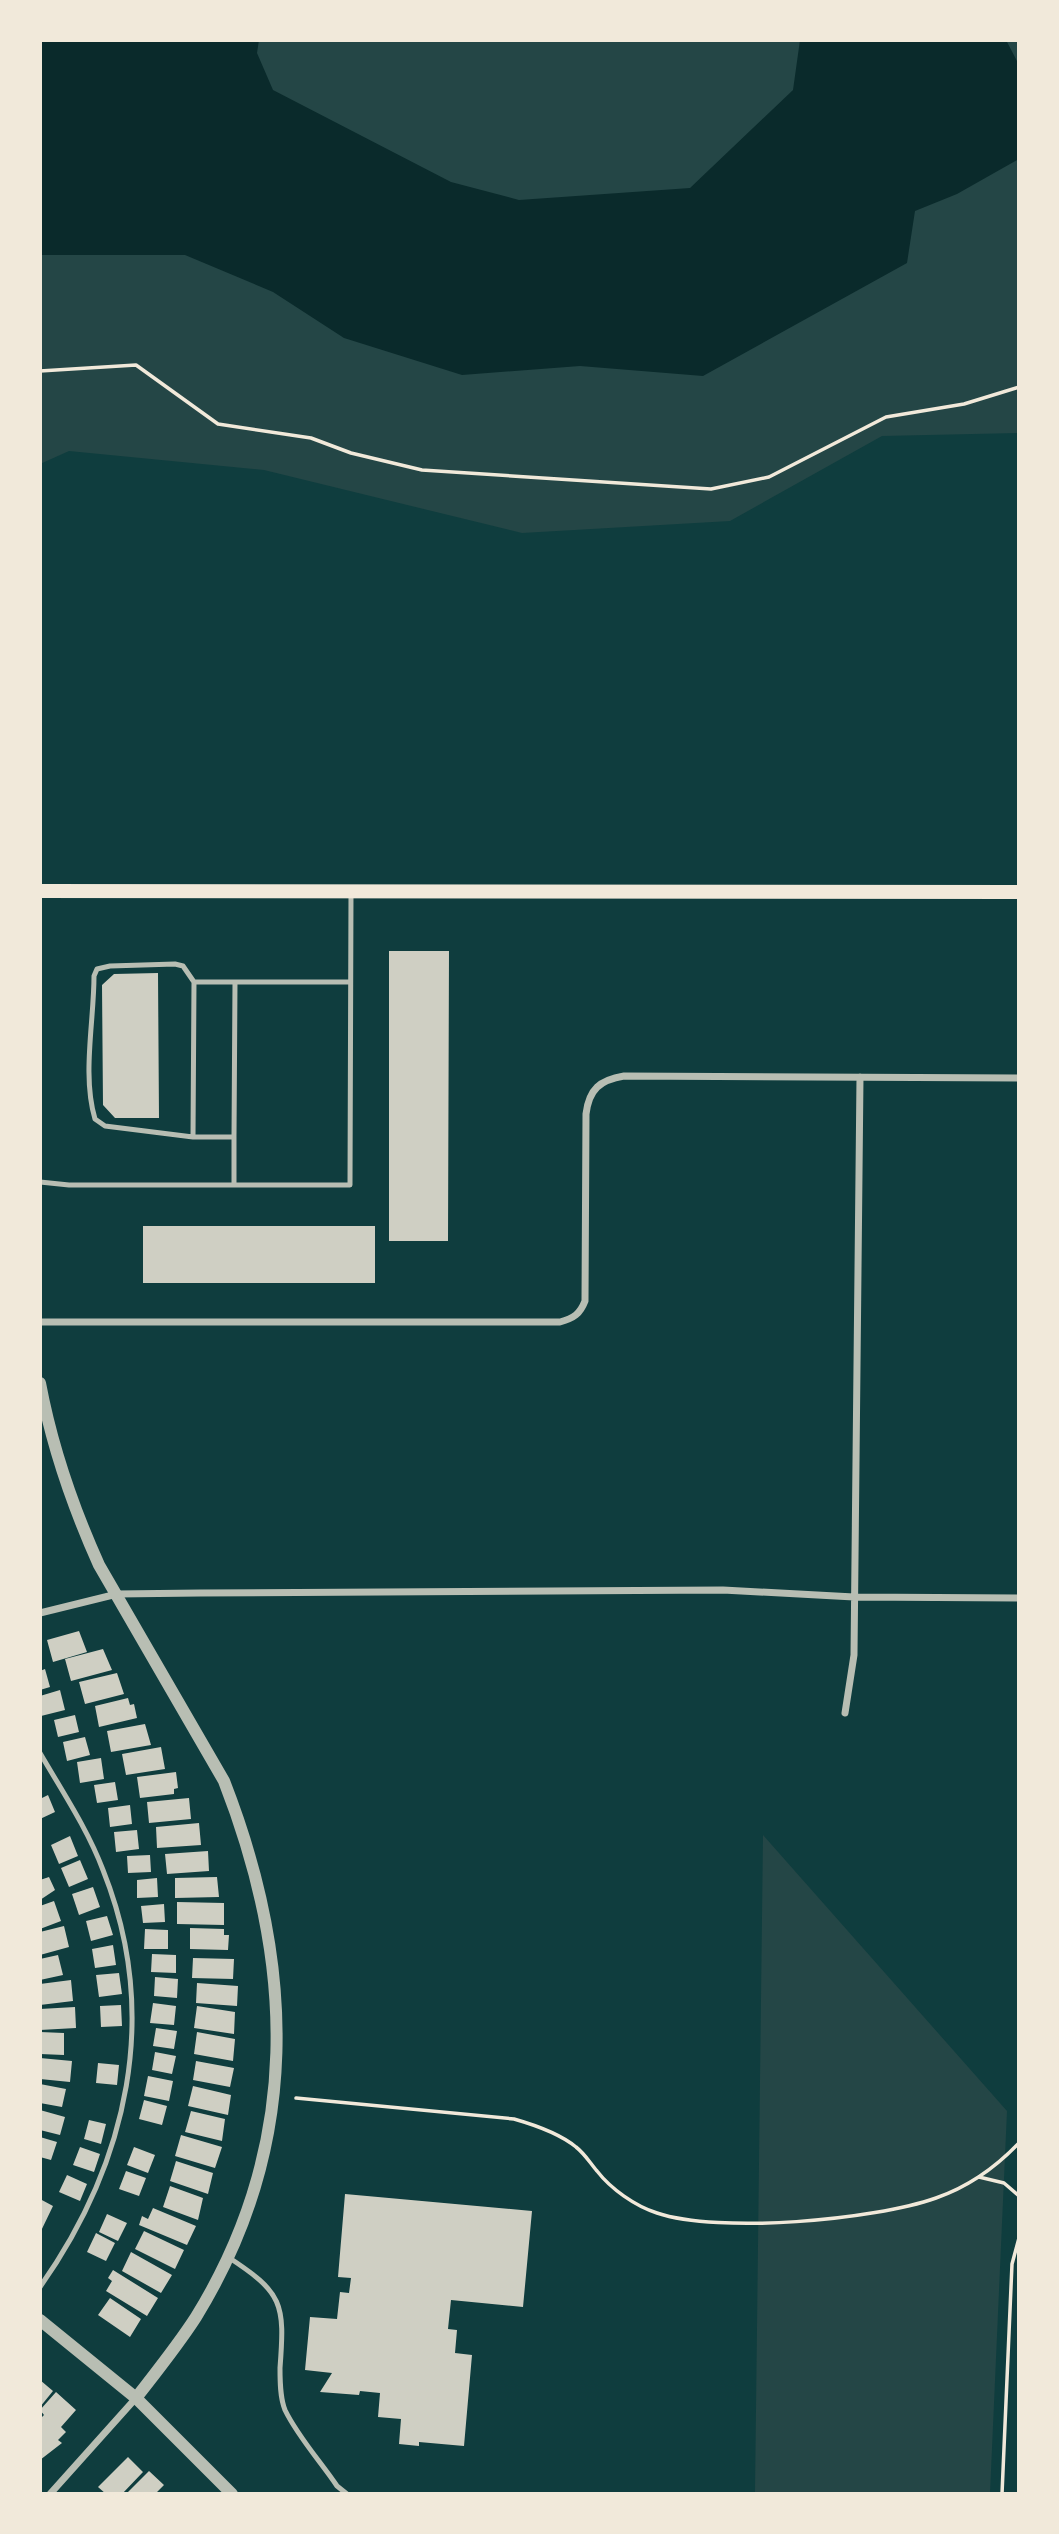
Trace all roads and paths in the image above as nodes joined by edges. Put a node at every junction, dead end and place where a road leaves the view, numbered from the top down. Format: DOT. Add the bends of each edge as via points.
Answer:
graph roads {
  1 [pos="40,371"];
  2 [pos="1019,387"];
  3 [pos="40,891"];
  4 [pos="351,891"];
  5 [pos="1019,892"];
  6 [pos="194,982"];
  7 [pos="235,982"];
  8 [pos="350,982"];
  9 [pos="860,1077"];
  10 [pos="1019,1078"];
  11 [pos="193,1137"];
  12 [pos="234,1137"];
  13 [pos="40,1182"];
  14 [pos="234,1185"];
  15 [pos="40,1322"];
  16 [pos="40,1383"];
  17 [pos="117,1594"];
  18 [pos="854,1597"];
  19 [pos="1019,1598"];
  20 [pos="40,1613"];
  21 [pos="845,1713"];
  22 [pos="40,1753"];
  23 [pos="296,2098"];
  24 [pos="1019,2143"];
  25 [pos="977,2177"];
  26 [pos="1019,2196"];
  27 [pos="1019,2238"];
  28 [pos="228,2257"];
  29 [pos="40,2287"];
  30 [pos="40,2320"];
  31 [pos="136,2398"];
  32 [pos="50,2494"];
  33 [pos="232,2494"];
  34 [pos="347,2494"];
  35 [pos="1002,2494"];
  1 -- 2 [label="path" via="136,365 218,424 311,439 422,470 710,489 769,477 886,417 964,404"];
  3 -- 4 [label="main road"];
  4 -- 5 [label="main road"];
  4 -- 8 [label="lane"];
  6 -- 7 [label="lane"];
  6 -- 11 [label="lane"];
  6 -- 11 [label="lane" via="183,966 175,964 97,969 91,1042 95,1119 105,1126"];
  7 -- 8 [label="lane"];
  7 -- 12 [label="lane"];
  8 -- 14 [label="lane" via="350,1185"];
  9 -- 10 [label="street"];
  9 -- 15 [label="street" via="624,1076 596,1086 588,1097 586,1114 587,1288 582,1310 573,1319"];
  9 -- 18 [label="street"];
  11 -- 12 [label="lane"];
  12 -- 14 [label="lane"];
  13 -- 14 [label="lane"];
  16 -- 17 [label="street" via="70,1499"];
  17 -- 18 [label="street" via="723,1590"];
  17 -- 20 [label="street"];
  17 -- 28 [label="street" via="224,1780 252,1861 271,1951 277,1993 275,2091 252,2194"];
  18 -- 19 [label="street"];
  18 -- 21 [label="street" via="854,1655"];
  22 -- 29 [label="lane" via="104,1871 131,1973 133,2009 128,2081 111,2151 85,2216"];
  23 -- 25 [label="path" via="514,2119 535,2125 575,2146 598,2173 635,2202 657,2213 706,2222 807,2221 900,2207 937,2198"];
  24 -- 25 [label="path"];
  25 -- 26 [label="path" via="1004,2183"];
  27 -- 35 [label="path" via="1012,2264"];
  28 -- 31 [label="street" via="196,2317"];
  28 -- 34 [label="lane" via="274,2293 284,2320 279,2384 285,2410"];
  30 -- 31 [label="street"];
  31 -- 32 [label="street"];
  31 -- 33 [label="street"];
}
